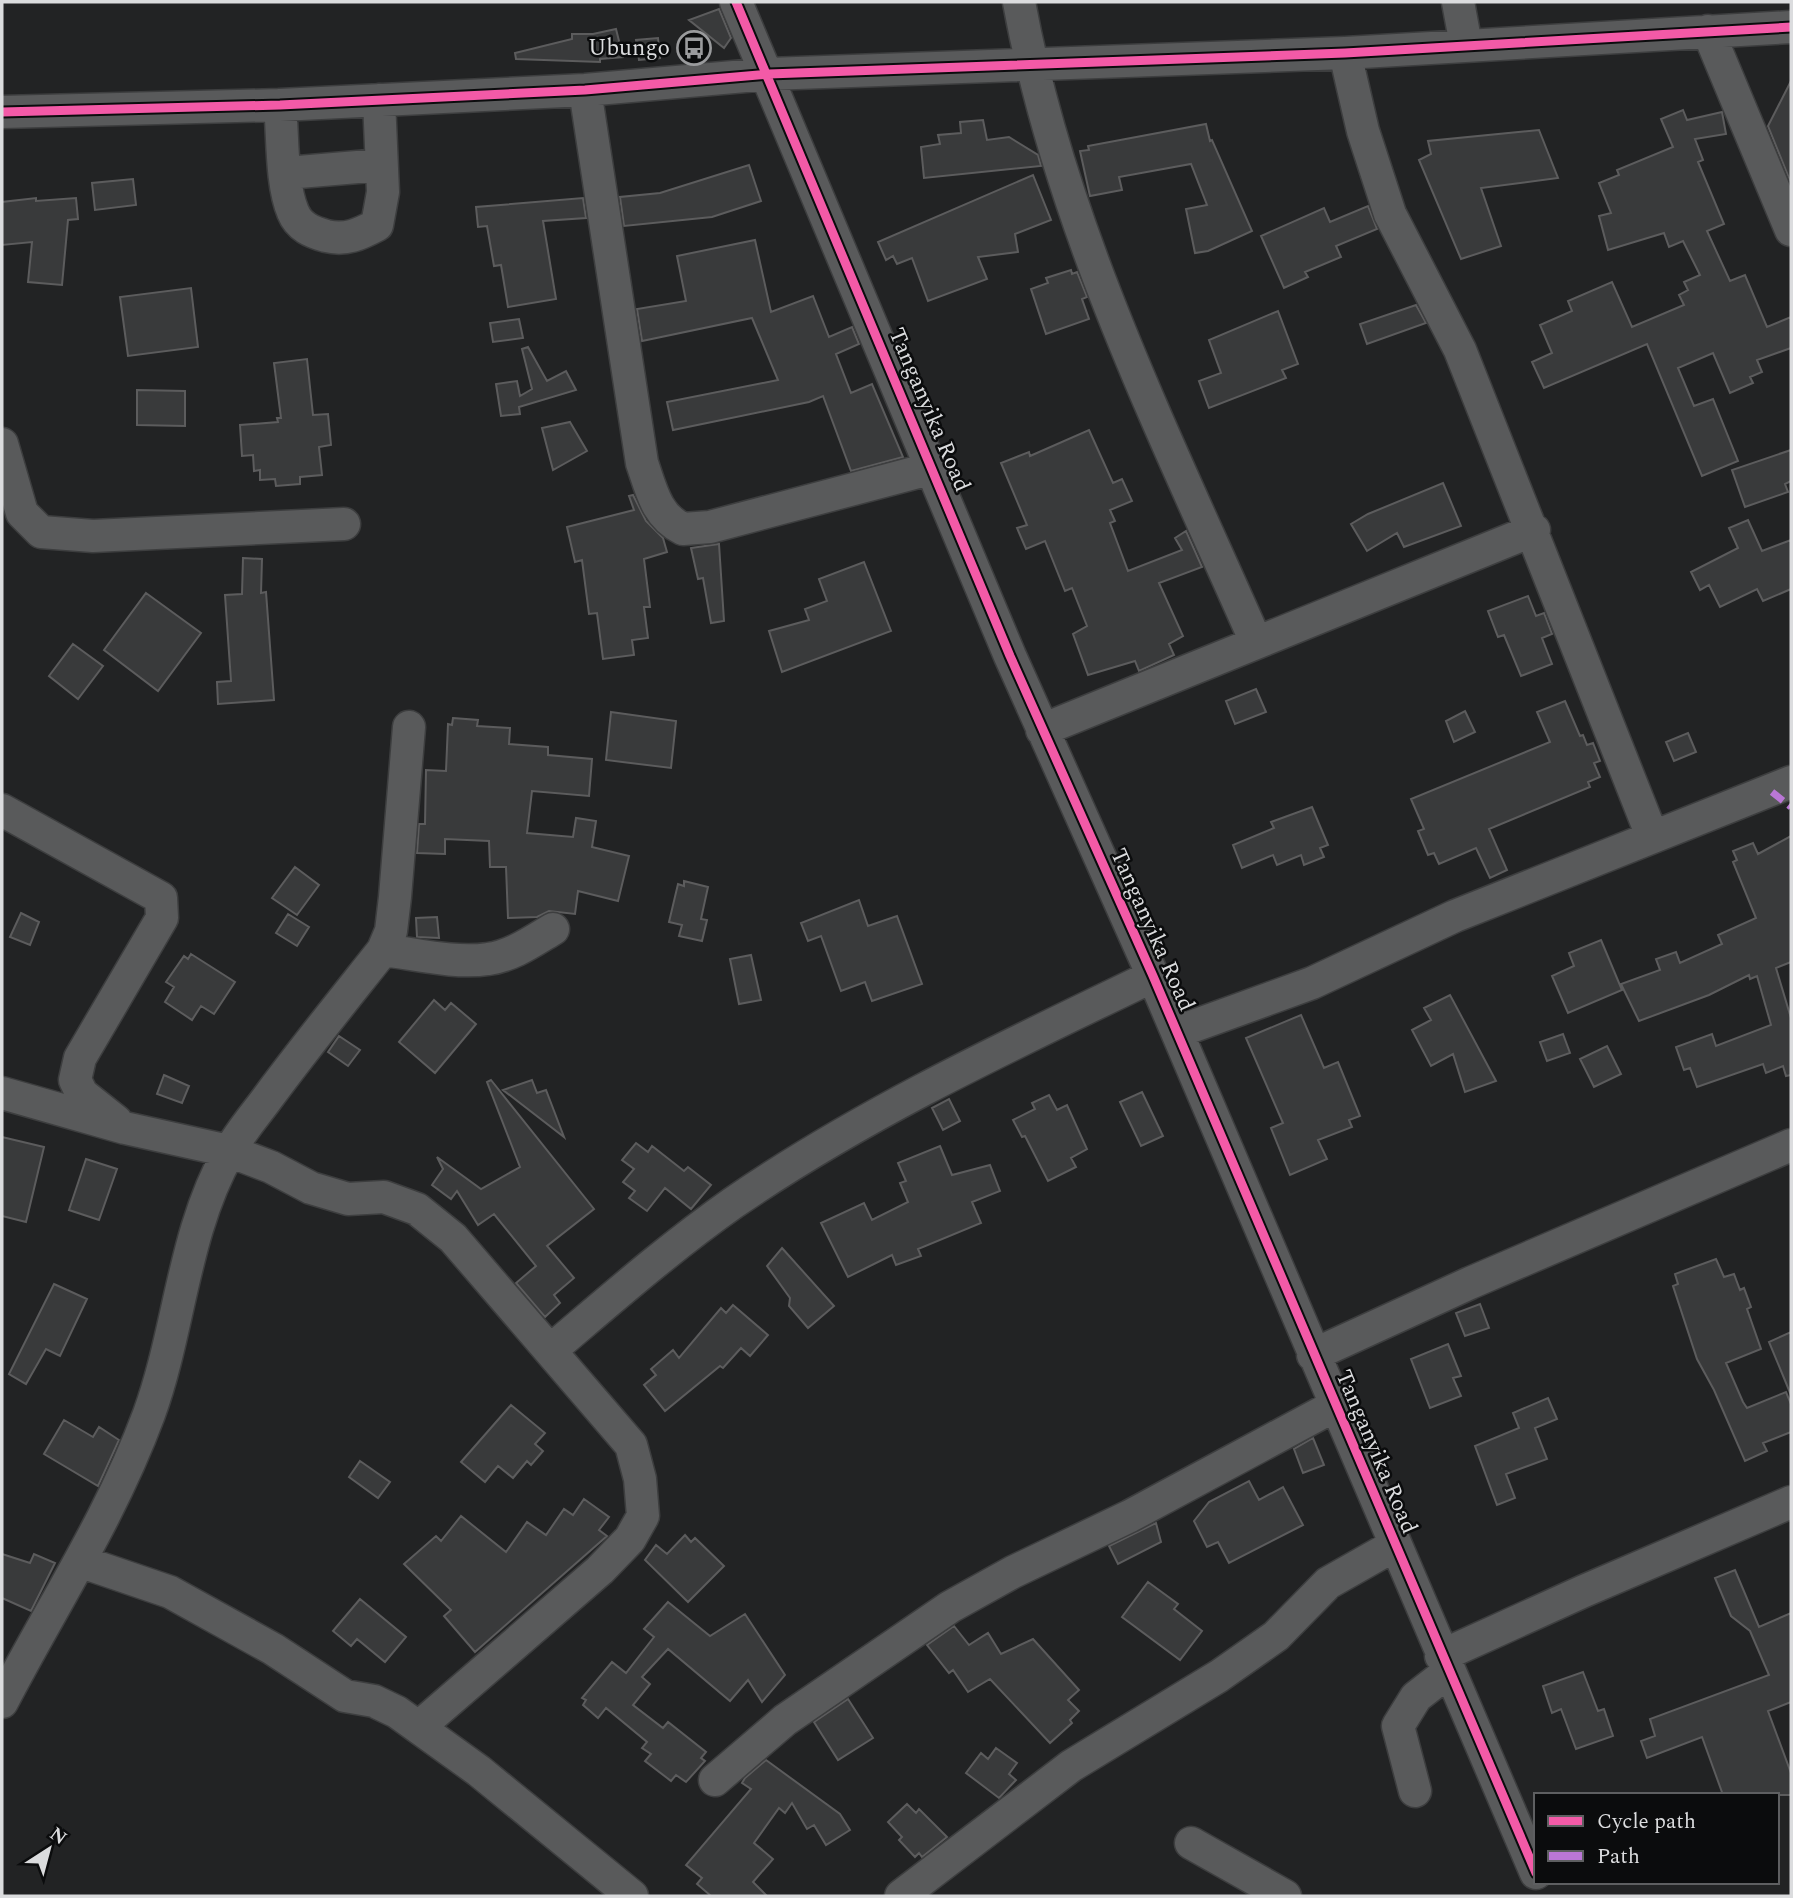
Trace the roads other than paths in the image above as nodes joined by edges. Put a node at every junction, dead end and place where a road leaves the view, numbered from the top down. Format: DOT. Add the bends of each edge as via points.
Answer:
graph roads {
  1 [pos="736,2"];
  2 [pos="1019,2"];
  3 [pos="1458,2"];
  4 [pos="1791,27"];
  5 [pos="1708,31"];
  6 [pos="1466,45"];
  7 [pos="1345,53"];
  8 [pos="1031,66"];
  9 [pos="769,74"];
  10 [pos="585,90"];
  11 [pos="379,100"];
  12 [pos="281,105"];
  13 [pos="2,112"];
  14 [pos="381,165"];
  15 [pos="287,173"];
  16 [pos="1791,230"];
  17 [pos="2,444"];
  18 [pos="933,468"];
  19 [pos="345,524"];
  20 [pos="1534,530"];
  21 [pos="1256,642"];
  22 [pos="409,727"];
  23 [pos="1042,730"];
  24 [pos="1791,782"];
  25 [pos="2,810"];
  26 [pos="1652,836"];
  27 [pos="553,929"];
  28 [pos="383,950"];
  29 [pos="1153,976"];
  30 [pos="1177,1032"];
  31 [pos="2,1093"];
  32 [pos="125,1128"];
  33 [pos="1791,1145"];
  34 [pos="229,1151"];
  35 [pos="551,1350"];
  36 [pos="1313,1355"];
  37 [pos="1336,1405"];
  38 [pos="1791,1502"];
  39 [pos="1395,1545"];
  40 [pos="82,1562"];
  41 [pos="1445,1664"];
  42 [pos="2,1702"];
  43 [pos="419,1727"];
  44 [pos="715,1780"];
  45 [pos="1415,1791"];
  46 [pos="1191,1843"];
  47 [pos="1534,1868"];
  48 [pos="632,1896"];
  49 [pos="901,1896"];
  50 [pos="1285,1896"];
  1 -- 9 [label="street, Tanganyika Road"];
  2 -- 8 [label="street"];
  3 -- 6 [label="street"];
  4 -- 5 [label="street"];
  5 -- 6 [label="street"];
  5 -- 16 [label="street"];
  6 -- 7 [label="street"];
  7 -- 8 [label="street"];
  7 -- 20 [label="street" via="1363,131 1390,214 1460,351"];
  8 -- 9 [label="street"];
  8 -- 21 [label="street" via="1088,250"];
  9 -- 10 [label="street"];
  9 -- 18 [label="street, Tanganyika Road"];
  10 -- 11 [label="street"];
  10 -- 18 [label="street" via="642,463 662,512 683,528 710,527"];
  11 -- 12 [label="street"];
  11 -- 14 [label="street"];
  12 -- 13 [label="street"];
  12 -- 15 [label="street"];
  14 -- 15 [label="street"];
  14 -- 15 [label="street" via="382,206 377,225 354,237 309,232 293,214"];
  17 -- 19 [label="street" via="22,513 41,532 93,536"];
  18 -- 23 [label="street, Tanganyika Road"];
  20 -- 21 [label="street"];
  20 -- 26 [label="street"];
  21 -- 23 [label="street"];
  22 -- 28 [label="street" via="395,897"];
  23 -- 29 [label="street, Tanganyika Road"];
  24 -- 26 [label="street"];
  25 -- 32 [label="street" via="161,898 162,918 80,1058 75,1080 82,1094"];
  26 -- 30 [label="street" via="1455,916 1312,983"];
  27 -- 28 [label="street" via="488,960"];
  28 -- 34 [label="street"];
  29 -- 30 [label="street, Tanganyika Road"];
  29 -- 35 [label="street" via="855,1128 734,1203 647,1268"];
  30 -- 36 [label="street, Tanganyika Road"];
  31 -- 32 [label="street"];
  32 -- 34 [label="street"];
  33 -- 36 [label="street"];
  34 -- 35 [label="street" via="311,1188 348,1199 384,1197 417,1209 453,1238"];
  34 -- 40 [label="street" via="192,1244 149,1413"];
  35 -- 43 [label="street" via="631,1445 643,1516 630,1539 600,1570"];
  36 -- 37 [label="street, Tanganyika Road"];
  37 -- 39 [label="street, Tanganyika Road"];
  37 -- 44 [label="street" via="950,1607 785,1720"];
  38 -- 41 [label="street" via="1584,1591"];
  39 -- 41 [label="street, Tanganyika Road"];
  39 -- 49 [label="street" via="1328,1583 1276,1636 1071,1766"];
  40 -- 42 [label="street"];
  40 -- 43 [label="street" via="170,1592 273,1649 345,1696 374,1701"];
  41 -- 45 [label="street" via="1398,1726"];
  41 -- 47 [label="street, Tanganyika Road"];
  43 -- 48 [label="street"];
  46 -- 50 [label="street"];
}
